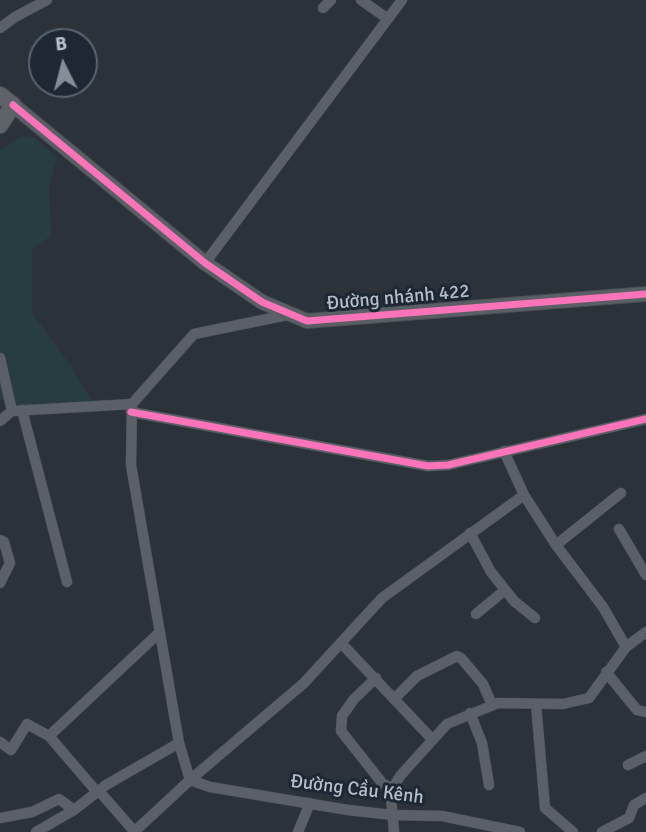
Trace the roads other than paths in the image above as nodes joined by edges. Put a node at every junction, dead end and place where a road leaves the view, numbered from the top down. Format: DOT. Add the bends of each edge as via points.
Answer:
graph roads {
  1 [pos="47,0"];
  2 [pos="361,0"];
  3 [pos="402,0"];
  4 [pos="388,19"];
  5 [pos="0,28"];
  6 [pos="0,95"];
  7 [pos="13,105"];
  8 [pos="0,125"];
  9 [pos="205,262"];
  10 [pos="646,294"];
  11 [pos="292,314"];
  12 [pos="0,358"];
  13 [pos="132,408"];
  14 [pos="17,411"];
  15 [pos="646,419"];
  16 [pos="0,421"];
  17 [pos="504,452"];
  18 [pos="621,493"];
  19 [pos="524,495"];
  20 [pos="619,529"];
  21 [pos="470,533"];
  22 [pos="0,540"];
  23 [pos="556,545"];
  24 [pos="646,575"];
  25 [pos="67,582"];
  26 [pos="0,583"];
  27 [pos="505,590"];
  28 [pos="475,614"];
  29 [pos="535,618"];
  30 [pos="160,632"];
  31 [pos="646,632"];
  32 [pos="341,643"];
  33 [pos="626,647"];
  34 [pos="606,672"];
  35 [pos="376,678"];
  36 [pos="395,698"];
  37 [pos="536,704"];
  38 [pos="492,705"];
  39 [pos="646,712"];
  40 [pos="470,713"];
  41 [pos="49,736"];
  42 [pos="432,739"];
  43 [pos="0,742"];
  44 [pos="179,743"];
  45 [pos="646,756"];
  46 [pos="628,765"];
  47 [pos="190,779"];
  48 [pos="489,785"];
  49 [pos="393,789"];
  50 [pos="98,792"];
  51 [pos="646,798"];
  52 [pos="310,803"];
  53 [pos="74,810"];
  54 [pos="393,815"];
  55 [pos="0,818"];
  56 [pos="36,832"];
  57 [pos="134,832"];
  58 [pos="298,832"];
  59 [pos="394,832"];
  60 [pos="520,832"];
  61 [pos="573,832"];
  62 [pos="602,832"];
  1 -- 5 [label="street"];
  2 -- 4 [label="street"];
  3 -- 4 [label="street"];
  4 -- 9 [label="street"];
  6 -- 7 [label="main road"];
  7 -- 8 [label="main road"];
  7 -- 9 [label="street, Đường nhánh 422"];
  9 -- 11 [label="street, Đường nhánh 422" via="262,302"];
  10 -- 11 [label="street, Đường nhánh 422" via="307,321"];
  11 -- 13 [label="street" via="194,334"];
  12 -- 14 [label="street"];
  13 -- 14 [label="street"];
  13 -- 17 [label="street" via="428,466"];
  13 -- 30 [label="street" via="131,465"];
  14 -- 16 [label="street"];
  14 -- 25 [label="street"];
  15 -- 17 [label="street"];
  17 -- 19 [label="street"];
  18 -- 23 [label="street"];
  19 -- 21 [label="street"];
  19 -- 23 [label="street"];
  20 -- 24 [label="street"];
  21 -- 27 [label="street"];
  21 -- 32 [label="street" via="382,598"];
  22 -- 26 [label="street" via="10,563"];
  23 -- 33 [label="street" via="603,607"];
  27 -- 28 [label="street"];
  27 -- 29 [label="street"];
  30 -- 41 [label="street"];
  30 -- 44 [label="street"];
  31 -- 33 [label="street"];
  32 -- 35 [label="street"];
  32 -- 47 [label="street" via="304,683"];
  33 -- 34 [label="street"];
  34 -- 37 [label="street" via="589,698"];
  34 -- 39 [label="street" via="637,710"];
  35 -- 36 [label="street"];
  35 -- 49 [label="street" via="342,716 341,731 383,784"];
  36 -- 38 [label="street" via="417,676 457,656 483,684"];
  36 -- 42 [label="street"];
  37 -- 38 [label="street"];
  37 -- 61 [label="street" via="545,807"];
  38 -- 40 [label="street"];
  40 -- 42 [label="street" via="447,724"];
  40 -- 48 [label="street" via="482,743"];
  41 -- 43 [label="street" via="27,724 11,750"];
  41 -- 50 [label="street"];
  42 -- 49 [label="street"];
  44 -- 47 [label="street"];
  44 -- 50 [label="street"];
  45 -- 46 [label="street"];
  47 -- 52 [label="street, Đường Cầu Kênh" via="210,787"];
  47 -- 57 [label="street"];
  49 -- 54 [label="street"];
  50 -- 53 [label="street"];
  50 -- 57 [label="street"];
  51 -- 62 [label="street" via="634,805 629,818"];
  52 -- 54 [label="street, Đường Cầu Kênh"];
  52 -- 58 [label="street"];
  53 -- 55 [label="street" via="59,799 32,812"];
  53 -- 56 [label="street"];
  54 -- 59 [label="street"];
  54 -- 60 [label="street, Đường Cầu Kênh" via="442,816"];
}
